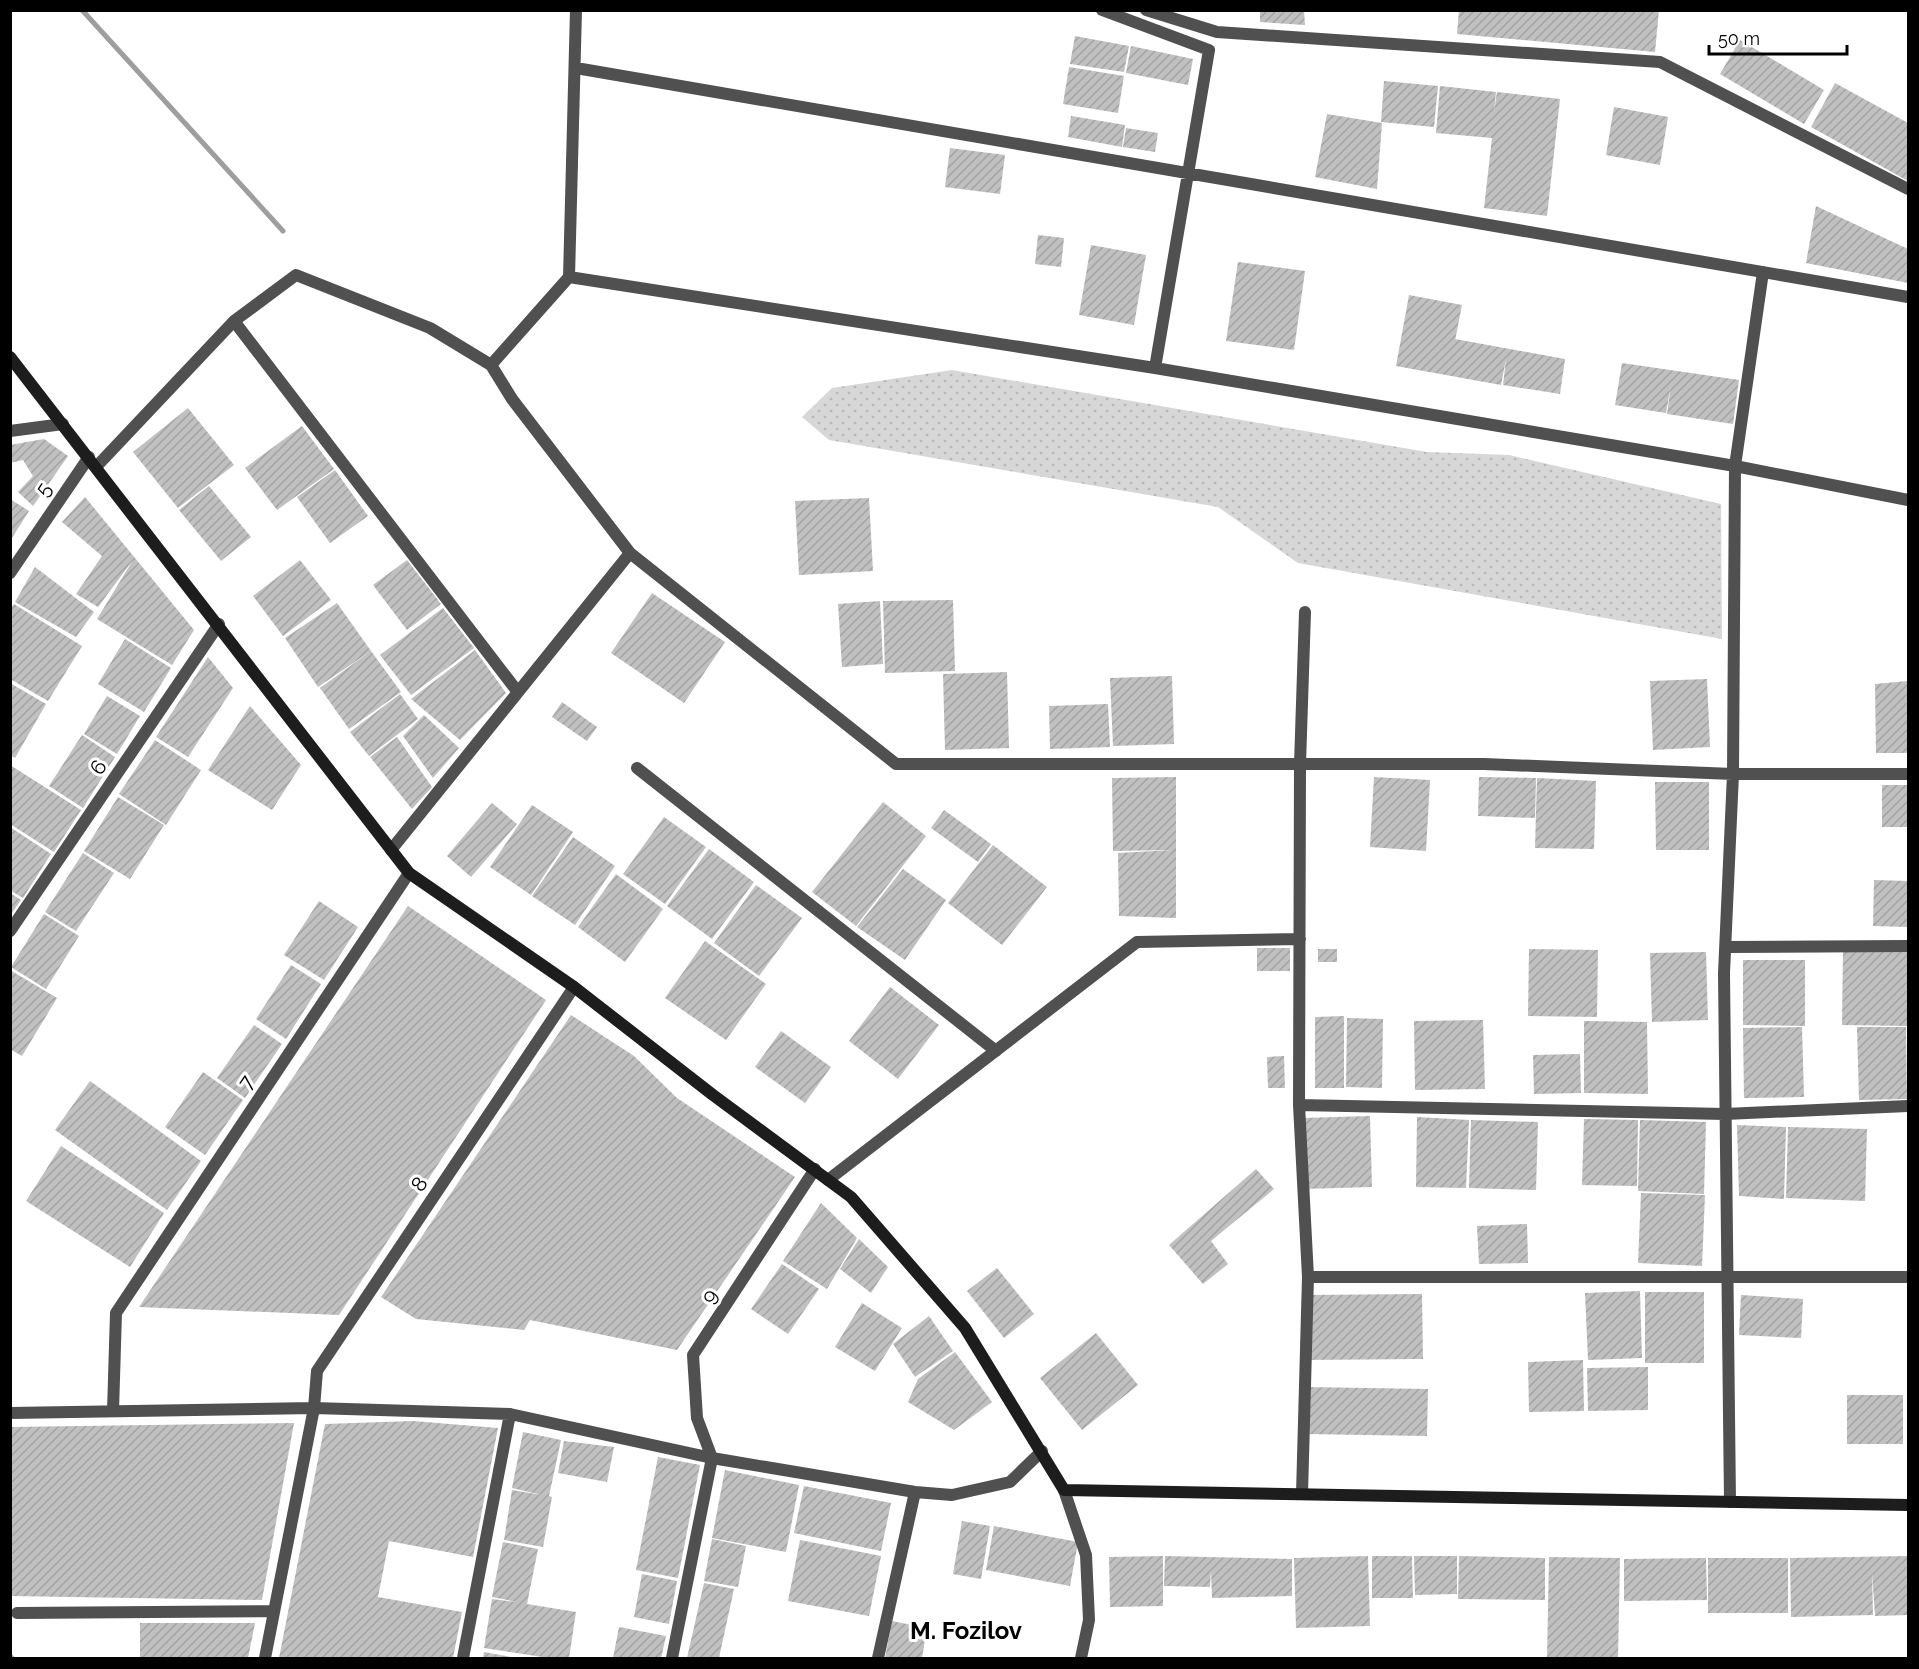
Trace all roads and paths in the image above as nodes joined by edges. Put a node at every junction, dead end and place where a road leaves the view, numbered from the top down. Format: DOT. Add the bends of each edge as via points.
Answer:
graph roads {
  1 [pos="576,10"];
  2 [pos="1102,10"];
  3 [pos="1146,10"];
  4 [pos="576,68"];
  5 [pos="1189,173"];
  6 [pos="1908,189"];
  7 [pos="1763,272"];
  8 [pos="568,278"];
  9 [pos="1908,297"];
  10 [pos="234,321"];
  11 [pos="10,357"];
  12 [pos="491,365"];
  13 [pos="1155,368"];
  14 [pos="63,424"];
  15 [pos="10,431"];
  16 [pos="93,462"];
  17 [pos="1735,466"];
  18 [pos="1908,500"];
  19 [pos="630,553"];
  20 [pos="10,573"];
  21 [pos="1305,612"];
  22 [pos="219,624"];
  23 [pos="517,691"];
  24 [pos="1300,764"];
  25 [pos="637,768"];
  26 [pos="1733,774"];
  27 [pos="1908,774"];
  28 [pos="390,850"];
  29 [pos="409,873"];
  30 [pos="10,931"];
  31 [pos="1300,939"];
  32 [pos="1908,946"];
  33 [pos="1726,947"];
  34 [pos="574,987"];
  35 [pos="996,1051"];
  36 [pos="1299,1105"];
  37 [pos="1908,1106"];
  38 [pos="1725,1114"];
  39 [pos="815,1169"];
  40 [pos="828,1180"];
  41 [pos="1308,1277"];
  42 [pos="1727,1277"];
  43 [pos="1908,1277"];
  44 [pos="314,1408"];
  45 [pos="112,1411"];
  46 [pos="10,1413"];
  47 [pos="510,1414"];
  48 [pos="1042,1451"];
  49 [pos="712,1458"];
  50 [pos="1064,1490"];
  51 [pos="915,1492"];
  52 [pos="1302,1494"];
  53 [pos="1730,1502"];
  54 [pos="1908,1505"];
  55 [pos="274,1611"];
  56 [pos="17,1613"];
  57 [pos="265,1659"];
  58 [pos="463,1659"];
  59 [pos="672,1659"];
  60 [pos="878,1659"];
  61 [pos="1081,1659"];
  1 -- 4 [label="street"];
  2 -- 5 [label="street" via="1209,50"];
  3 -- 6 [label="street" via="1217,32 1660,62"];
  4 -- 5 [label="street"];
  4 -- 8 [label="street"];
  5 -- 7 [label="street"];
  5 -- 13 [label="street"];
  7 -- 9 [label="street"];
  7 -- 17 [label="street"];
  8 -- 12 [label="street"];
  8 -- 13 [label="street"];
  10 -- 12 [label="street, 5" via="296,275 430,328"];
  10 -- 16 [label="street, 5"];
  10 -- 23 [label="street"];
  11 -- 14 [label="street"];
  12 -- 19 [label="street" via="512,399"];
  13 -- 17 [label="street"];
  14 -- 15 [label="street"];
  14 -- 16 [label="street"];
  16 -- 20 [label="street, 5"];
  16 -- 22 [label="street"];
  17 -- 18 [label="street"];
  17 -- 26 [label="street"];
  19 -- 23 [label="street"];
  19 -- 24 [label="street" via="896,764"];
  21 -- 24 [label="street"];
  22 -- 28 [label="street"];
  22 -- 30 [label="street, 6"];
  23 -- 28 [label="street"];
  24 -- 26 [label="street" via="1484,764"];
  24 -- 31 [label="street"];
  25 -- 35 [label="street"];
  26 -- 27 [label="street"];
  26 -- 33 [label="street"];
  28 -- 29 [label="street"];
  29 -- 34 [label="street"];
  29 -- 45 [label="street, 7" via="116,1313"];
  31 -- 35 [label="street" via="1137,942"];
  31 -- 36 [label="street"];
  32 -- 33 [label="street"];
  33 -- 38 [label="street"];
  34 -- 39 [label="street"];
  34 -- 44 [label="street, 8" via="318,1371"];
  35 -- 40 [label="street"];
  36 -- 38 [label="street"];
  36 -- 41 [label="street"];
  37 -- 38 [label="street"];
  38 -- 42 [label="street"];
  39 -- 40 [label="street"];
  39 -- 49 [label="street, 9" via="693,1355 697,1418"];
  40 -- 48 [label="street" via="851,1197 965,1328"];
  41 -- 42 [label="street"];
  41 -- 52 [label="street"];
  42 -- 43 [label="street"];
  42 -- 53 [label="street"];
  44 -- 45 [label="street"];
  44 -- 47 [label="street"];
  44 -- 55 [label="street, 8"];
  45 -- 46 [label="street"];
  47 -- 49 [label="street"];
  47 -- 58 [label="street"];
  48 -- 50 [label="street"];
  48 -- 51 [label="street" via="1010,1482 952,1495"];
  49 -- 51 [label="street"];
  49 -- 59 [label="street"];
  50 -- 52 [label="street"];
  50 -- 61 [label="street" via="1086,1555 1089,1620"];
  51 -- 60 [label="street"];
  52 -- 53 [label="street"];
  53 -- 54 [label="street"];
  55 -- 56 [label="street"];
  55 -- 57 [label="street, 8"];
}
